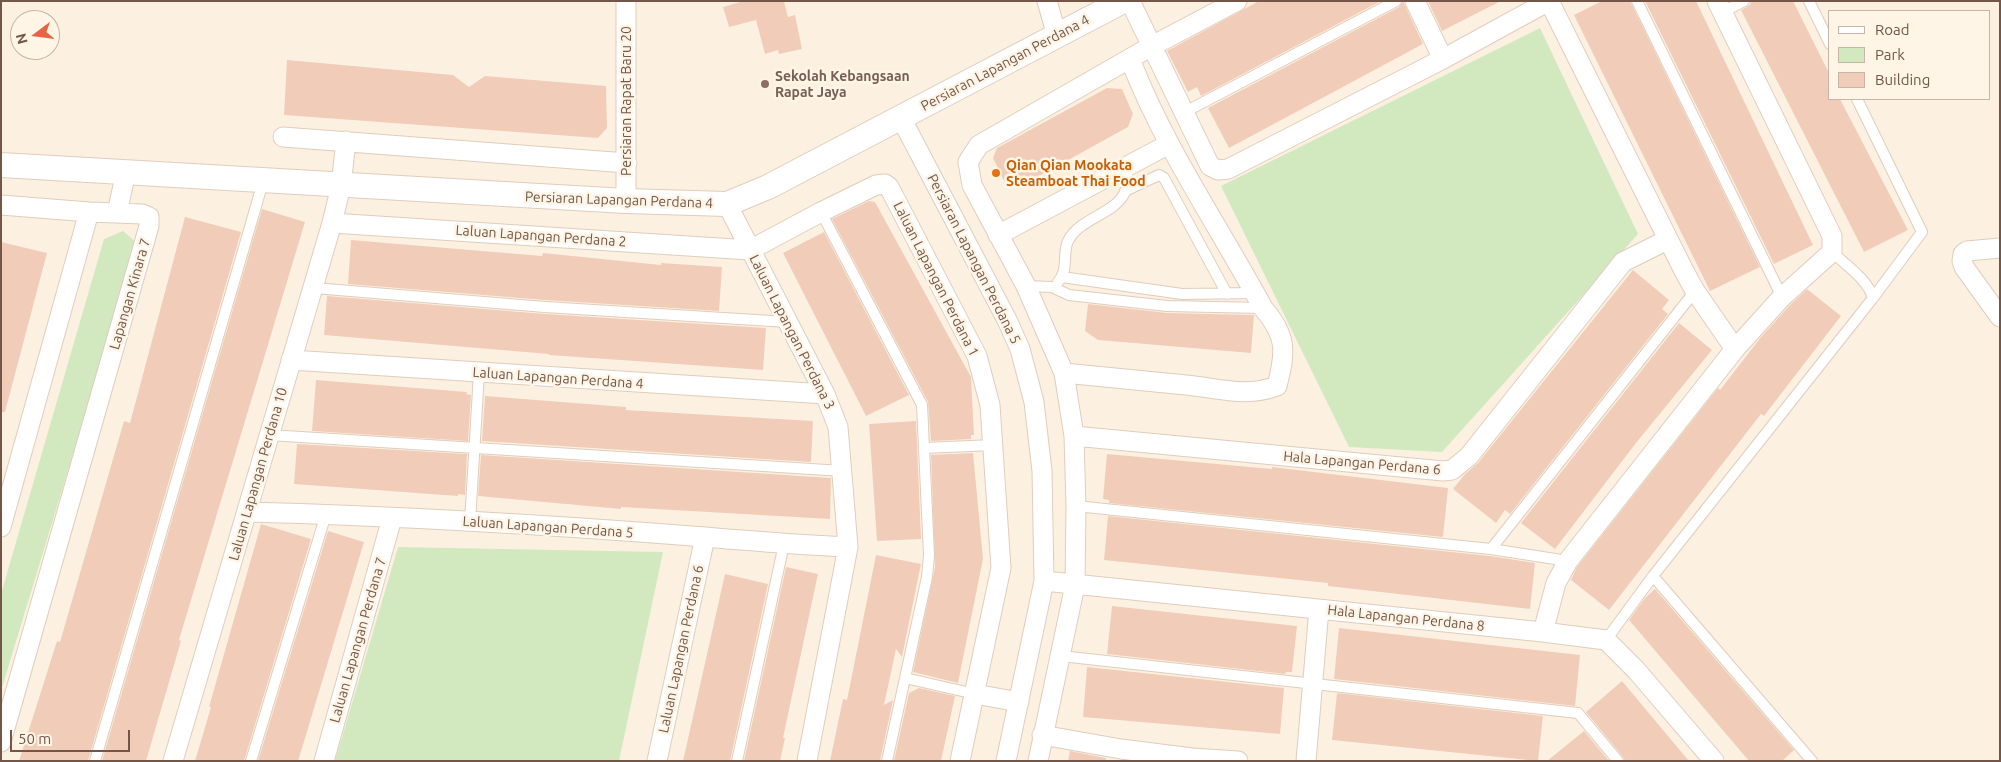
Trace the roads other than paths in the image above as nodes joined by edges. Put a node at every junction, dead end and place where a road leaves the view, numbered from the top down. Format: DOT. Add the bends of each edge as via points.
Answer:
graph roads {
  1 [pos="626,1"];
  2 [pos="1046,1"];
  3 [pos="1123,1"];
  4 [pos="1130,1"];
  5 [pos="1237,1"];
  6 [pos="1396,1"];
  7 [pos="1416,1"];
  8 [pos="1637,1"];
  9 [pos="1744,1"];
  10 [pos="1809,1"];
  11 [pos="1720,7"];
  12 [pos="1057,36"];
  13 [pos="1828,40"];
  14 [pos="1150,47"];
  15 [pos="1130,59"];
  16 [pos="1443,59"];
  17 [pos="1857,100"];
  18 [pos="1183,113"];
  19 [pos="901,118"];
  20 [pos="283,137"];
  21 [pos="346,142"];
  22 [pos="1170,144"];
  23 [pos="627,163"];
  24 [pos="1,166"];
  25 [pos="1126,166"];
  26 [pos="126,172"];
  27 [pos="263,182"];
  28 [pos="341,186"];
  29 [pos="1125,191"];
  30 [pos="626,201"];
  31 [pos="727,204"];
  32 [pos="1,205"];
  33 [pos="89,212"];
  34 [pos="821,212"];
  35 [pos="117,213"];
  36 [pos="332,223"];
  37 [pos="998,234"];
  38 [pos="1668,240"];
  39 [pos="2000,248"];
  40 [pos="750,250"];
  41 [pos="1832,252"];
  42 [pos="1062,277"];
  43 [pos="1026,286"];
  44 [pos="1052,287"];
  45 [pos="314,288"];
  46 [pos="1695,291"];
  47 [pos="1227,294"];
  48 [pos="1782,296"];
  49 [pos="1872,298"];
  50 [pos="1259,301"];
  51 [pos="2000,317"];
  52 [pos="788,322"];
  53 [pos="1735,349"];
  54 [pos="291,360"];
  55 [pos="479,372"];
  56 [pos="1064,373"];
  57 [pos="825,394"];
  58 [pos="269,435"];
  59 [pos="1074,436"];
  60 [pos="993,445"];
  61 [pos="473,448"];
  62 [pos="924,448"];
  63 [pos="843,471"];
  64 [pos="1076,506"];
  65 [pos="247,512"];
  66 [pos="326,514"];
  67 [pos="392,518"];
  68 [pos="470,522"];
  69 [pos="1,527"];
  70 [pos="705,537"];
  71 [pos="784,544"];
  72 [pos="848,547"];
  73 [pos="1491,549"];
  74 [pos="1568,560"];
  75 [pos="1653,576"];
  76 [pos="1044,581"];
  77 [pos="1075,584"];
  78 [pos="1319,610"];
  79 [pos="1543,632"];
  80 [pos="1606,640"];
  81 [pos="1061,656"];
  82 [pos="905,678"];
  83 [pos="1313,685"];
  84 [pos="975,694"];
  85 [pos="1019,702"];
  86 [pos="1042,735"];
  87 [pos="1,742"];
  88 [pos="1120,755"];
  89 [pos="1191,760"];
  90 [pos="95,761"];
  91 [pos="173,761"];
  92 [pos="252,761"];
  93 [pos="324,761"];
  94 [pos="657,761"];
  95 [pos="737,761"];
  96 [pos="807,761"];
  97 [pos="887,761"];
  98 [pos="960,761"];
  99 [pos="1006,761"];
  100 [pos="1038,761"];
  101 [pos="1238,761"];
  102 [pos="1306,761"];
  103 [pos="1618,761"];
  104 [pos="1714,761"];
  105 [pos="1812,761"];
  1 -- 23 [label="street, Persiaran Rapat Baru 20"];
  2 -- 12 [label="street"];
  3 -- 12 [label="street, Persiaran Lapangan Perdana 4"];
  4 -- 14 [label="street"];
  5 -- 14 [label="street"];
  6 -- 18 [label="lane"];
  7 -- 16 [label="street"];
  8 -- 48 [label="lane"];
  9 -- 11 [label="lane"];
  10 -- 13 [label="lane"];
  11 -- 41 [label="street" via="1832,236"];
  12 -- 19 [label="street, Persiaran Lapangan Perdana 4"];
  14 -- 15 [label="street"];
  14 -- 18 [label="street"];
  15 -- 22 [label="street"];
  15 -- 37 [label="street" via="979,145 968,162 972,185"];
  16 -- 18 [label="street" via="1228,169 1218,170 1210,166"];
  16 -- 38 [label="street" via="1549,1"];
  17 -- 49 [label="lane" via="1922,232"];
  19 -- 31 [label="street, Persiaran Lapangan Perdana 4" via="768,187"];
  19 -- 76 [label="street, Persiaran Lapangan Perdana 5" via="1020,349 1034,402 1042,471"];
  20 -- 21 [label="street"];
  21 -- 23 [label="street"];
  21 -- 28 [label="street, Laluan Lapangan Perdana 10"];
  22 -- 25 [label="street"];
  22 -- 50 [label="street"];
  23 -- 30 [label="street, Persiaran Rapat Baru 20"];
  24 -- 26 [label="street, Persiaran Lapangan Perdana 4"];
  25 -- 29 [label="lane"];
  25 -- 37 [label="street"];
  26 -- 27 [label="street, Persiaran Lapangan Perdana 4"];
  26 -- 35 [label="street"];
  27 -- 28 [label="street, Persiaran Lapangan Perdana 4"];
  27 -- 90 [label="lane"];
  28 -- 30 [label="street, Persiaran Lapangan Perdana 4"];
  28 -- 36 [label="street, Laluan Lapangan Perdana 10"];
  29 -- 42 [label="lane" via="1120,201 1077,228 1067,242"];
  29 -- 47 [label="lane" via="1159,175 1164,178"];
  30 -- 31 [label="street, Persiaran Lapangan Perdana 4"];
  31 -- 40 [label="street, Laluan Lapangan Perdana 3"];
  32 -- 33 [label="street, Lapangan Kinara 7"];
  33 -- 35 [label="street, Lapangan Kinara 7"];
  33 -- 69 [label="street"];
  34 -- 40 [label="street, Laluan Lapangan Perdana 1"];
  34 -- 60 [label="street, Laluan Lapangan Perdana 1" via="876,185 885,184 891,190 977,356 990,405"];
  34 -- 62 [label="lane" via="922,405"];
  35 -- 87 [label="street, Lapangan Kinara 7" via="142,214 149,217 149,226"];
  36 -- 40 [label="street, Laluan Lapangan Perdana 2"];
  36 -- 45 [label="street, Laluan Lapangan Perdana 10"];
  37 -- 43 [label="street"];
  38 -- 46 [label="street"];
  38 -- 59 [label="street, Hala Lapangan Perdana 6" via="1623,262 1469,456 1452,470"];
  39 -- 51 [label="street" via="1967,251 1962,261"];
  40 -- 52 [label="street, Laluan Lapangan Perdana 3"];
  41 -- 48 [label="street"];
  41 -- 49 [label="lane" via="1861,280"];
  42 -- 44 [label="lane"];
  42 -- 47 [label="lane" via="1182,294"];
  43 -- 44 [label="lane"];
  43 -- 56 [label="street"];
  44 -- 50 [label="lane" via="1069,295 1167,306"];
  45 -- 52 [label="lane"];
  45 -- 54 [label="street, Laluan Lapangan Perdana 10"];
  46 -- 53 [label="street"];
  46 -- 73 [label="lane"];
  47 -- 50 [label="lane"];
  48 -- 53 [label="street"];
  49 -- 75 [label="lane"];
  50 -- 56 [label="street" via="1283,336 1282,368 1277,386 1262,392 1241,393"];
  52 -- 57 [label="street, Laluan Lapangan Perdana 3"];
  53 -- 74 [label="street"];
  54 -- 55 [label="street, Laluan Lapangan Perdana 4"];
  54 -- 58 [label="street, Laluan Lapangan Perdana 10"];
  55 -- 57 [label="street, Laluan Lapangan Perdana 4"];
  55 -- 61 [label="lane"];
  56 -- 59 [label="street"];
  57 -- 63 [label="street, Laluan Lapangan Perdana 3" via="838,427"];
  58 -- 61 [label="lane"];
  58 -- 65 [label="street, Laluan Lapangan Perdana 10"];
  59 -- 64 [label="street"];
  60 -- 62 [label="lane"];
  60 -- 84 [label="street, Laluan Lapangan Perdana 1" via="1001,568"];
  61 -- 63 [label="lane"];
  61 -- 68 [label="lane"];
  62 -- 82 [label="lane" via="930,555"];
  63 -- 72 [label="street, Laluan Lapangan Perdana 3"];
  64 -- 73 [label="lane"];
  64 -- 77 [label="street"];
  65 -- 66 [label="street, Laluan Lapangan Perdana 5"];
  65 -- 91 [label="street, Laluan Lapangan Perdana 10"];
  66 -- 67 [label="street, Laluan Lapangan Perdana 5"];
  66 -- 92 [label="lane"];
  67 -- 68 [label="street, Laluan Lapangan Perdana 5"];
  67 -- 93 [label="street, Laluan Lapangan Perdana 7"];
  68 -- 70 [label="street, Laluan Lapangan Perdana 5"];
  70 -- 71 [label="street, Laluan Lapangan Perdana 5"];
  70 -- 94 [label="street, Laluan Lapangan Perdana 6"];
  71 -- 72 [label="street, Laluan Lapangan Perdana 5"];
  71 -- 95 [label="lane"];
  72 -- 96 [label="street, Laluan Lapangan Perdana 3"];
  73 -- 74 [label="lane"];
  74 -- 79 [label="street" via="1556,583"];
  75 -- 80 [label="lane"];
  75 -- 105 [label="lane"];
  76 -- 77 [label="street, Hala Lapangan Perdana 8"];
  76 -- 85 [label="street, Persiaran Lapangan Perdana 5"];
  77 -- 78 [label="street, Hala Lapangan Perdana 8"];
  77 -- 81 [label="street"];
  78 -- 79 [label="street, Hala Lapangan Perdana 8"];
  78 -- 83 [label="street"];
  79 -- 80 [label="street, Hala Lapangan Perdana 8"];
  80 -- 104 [label="street"];
  81 -- 83 [label="lane"];
  81 -- 86 [label="street"];
  82 -- 84 [label="lane"];
  82 -- 97 [label="lane"];
  83 -- 102 [label="street"];
  83 -- 103 [label="lane" via="1578,713"];
  84 -- 85 [label="street"];
  84 -- 98 [label="street, Laluan Lapangan Perdana 1"];
  85 -- 99 [label="street, Persiaran Lapangan Perdana 5"];
  86 -- 88 [label="street"];
  86 -- 100 [label="street"];
  88 -- 89 [label="street"];
  89 -- 101 [label="street"];
}
